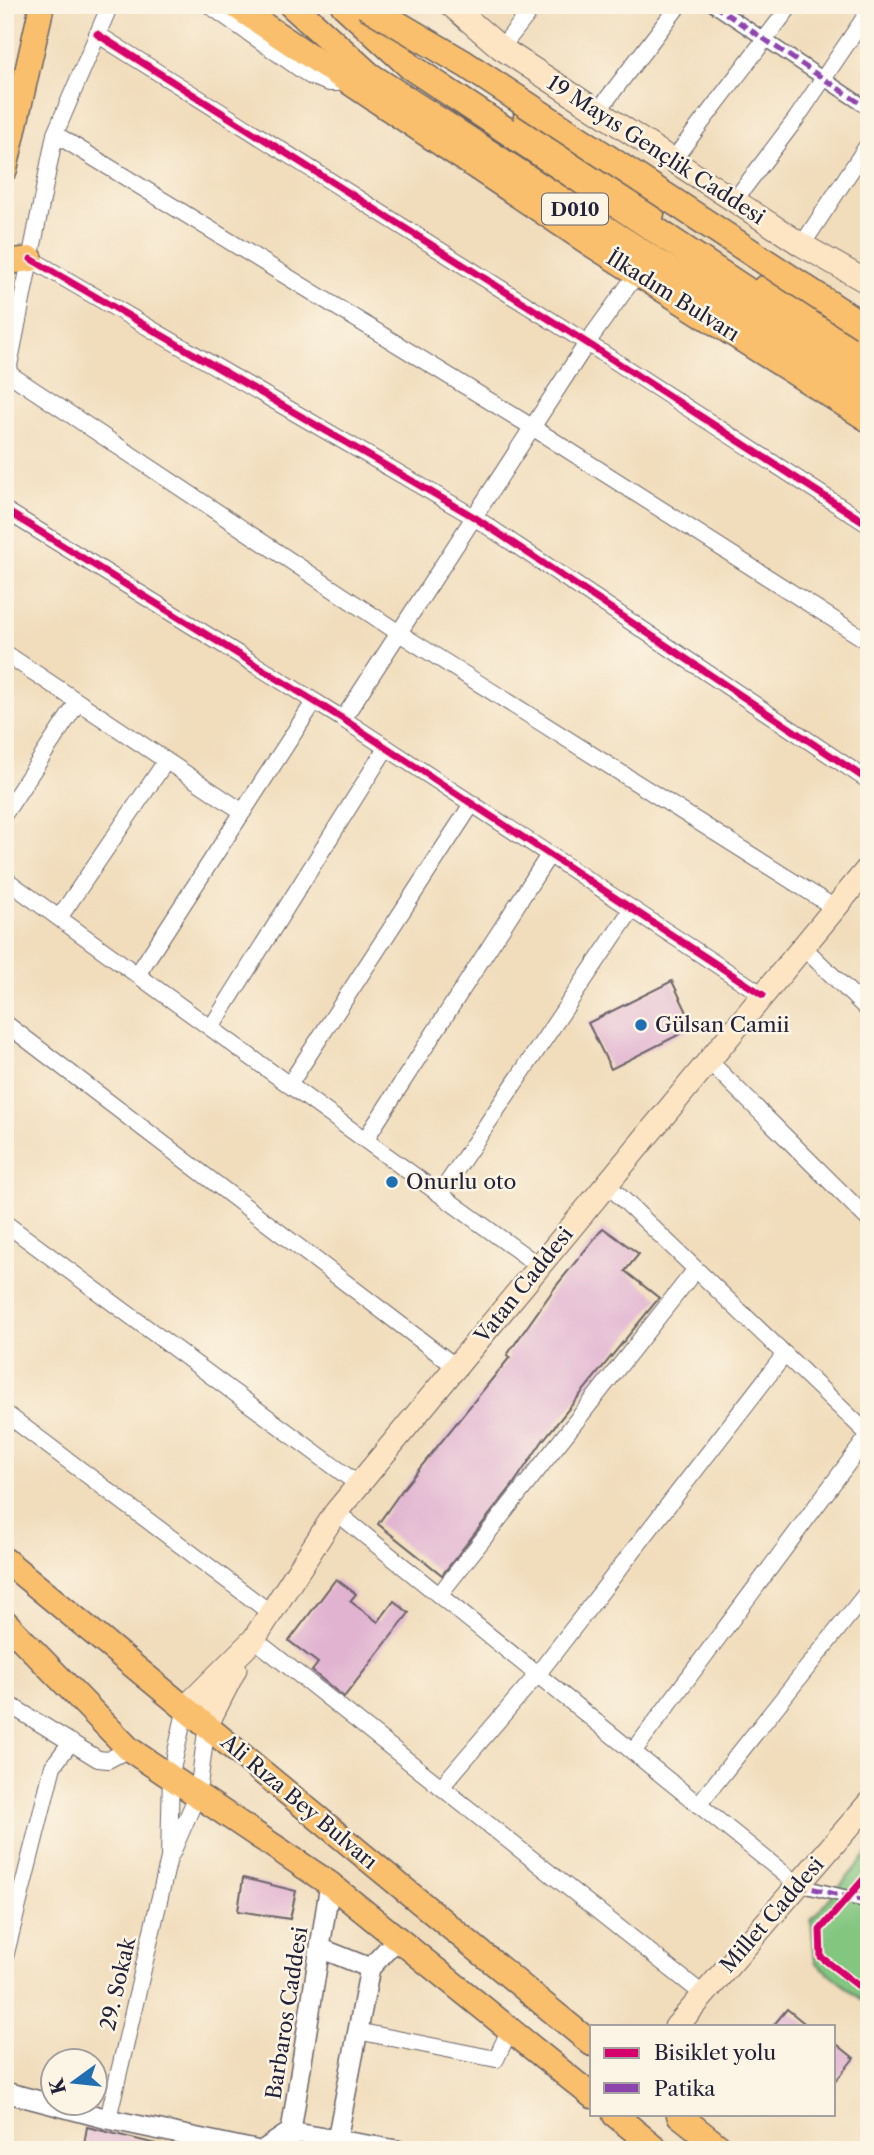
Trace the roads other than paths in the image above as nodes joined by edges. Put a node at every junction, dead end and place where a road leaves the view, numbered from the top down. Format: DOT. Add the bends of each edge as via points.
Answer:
graph roads {
  1 [pos="42,5"];
  2 [pos="53,5"];
  3 [pos="110,5"];
  4 [pos="209,5"];
  5 [pos="234,5"];
  6 [pos="248,5"];
  7 [pos="292,5"];
  8 [pos="344,5"];
  9 [pos="365,5"];
  10 [pos="382,5"];
  11 [pos="452,5"];
  12 [pos="535,5"];
  13 [pos="679,5"];
  14 [pos="713,5"];
  15 [pos="791,5"];
  16 [pos="869,10"];
  17 [pos="270,30"];
  18 [pos="34,32"];
  19 [pos="97,34"];
  20 [pos="766,41"];
  21 [pos="501,48"];
  22 [pos="822,78"];
  23 [pos="347,83"];
  24 [pos="869,109"];
  25 [pos="598,111"];
  26 [pos="55,134"];
  27 [pos="869,143"];
  28 [pos="673,160"];
  29 [pos="5,169"];
  30 [pos="734,201"];
  31 [pos="802,245"];
  32 [pos="31,258"];
  33 [pos="5,267"];
  34 [pos="638,272"];
  35 [pos="869,283"];
  36 [pos="867,335"];
  37 [pos="587,343"];
  38 [pos="869,372"];
  39 [pos="7,379"];
  40 [pos="869,400"];
  41 [pos="869,420"];
  42 [pos="532,427"];
  43 [pos="5,510"];
  44 [pos="474,517"];
  45 [pos="869,526"];
  46 [pos="399,633"];
  47 [pos="869,642"];
  48 [pos="5,653"];
  49 [pos="78,702"];
  50 [pos="314,702"];
  51 [pos="343,719"];
  52 [pos="386,748"];
  53 [pos="166,761"];
  54 [pos="869,781"];
  55 [pos="472,804"];
  56 [pos="243,812"];
  57 [pos="5,813"];
  58 [pos="549,855"];
  59 [pos="869,867"];
  60 [pos="5,879"];
  61 [pos="835,908"];
  62 [pos="632,909"];
  63 [pos="59,918"];
  64 [pos="803,947"];
  65 [pos="138,975"];
  66 [pos="763,995"];
  67 [pos="869,1012"];
  68 [pos="5,1023"];
  69 [pos="211,1028"];
  70 [pos="709,1061"];
  71 [pos="289,1085"];
  72 [pos="365,1140"];
  73 [pos="607,1184"];
  74 [pos="440,1194"];
  75 [pos="869,1220"];
  76 [pos="5,1223"];
  77 [pos="539,1266"];
  78 [pos="696,1269"];
  79 [pos="785,1354"];
  80 [pos="456,1367"];
  81 [pos="5,1413"];
  82 [pos="869,1435"];
  83 [pos="359,1485"];
  84 [pos="336,1512"];
  85 [pos="5,1560"];
  86 [pos="869,1590"];
  87 [pos="439,1595"];
  88 [pos="272,1614"];
  89 [pos="5,1622"];
  90 [pos="248,1646"];
  91 [pos="537,1675"];
  92 [pos="5,1702"];
  93 [pos="186,1707"];
  94 [pos="207,1724"];
  95 [pos="71,1742"];
  96 [pos="129,1749"];
  97 [pos="633,1752"];
  98 [pos="171,1774"];
  99 [pos="442,1787"];
  100 [pos="198,1793"];
  101 [pos="869,1803"];
  102 [pos="698,1805"];
  103 [pos="169,1858"];
  104 [pos="330,1884"];
  105 [pos="798,1885"];
  106 [pos="869,1902"];
  107 [pos="398,1938"];
  108 [pos="320,1948"];
  109 [pos="5,1957"];
  110 [pos="370,1968"];
  111 [pos="704,1995"];
  112 [pos="678,2025"];
  113 [pos="510,2029"];
  114 [pos="357,2031"];
  115 [pos="590,2043"];
  116 [pos="5,2092"];
  117 [pos="590,2094"];
  118 [pos="616,2116"];
  119 [pos="680,2116"];
  120 [pos="108,2119"];
  121 [pos="289,2141"];
  122 [pos="336,2145"];
  123 [pos="255,2150"];
  124 [pos="263,2150"];
  125 [pos="397,2150"];
  126 [pos="658,2150"];
  127 [pos="723,2150"];
  1 -- 18 [label="main road"];
  2 -- 18 [label="main road"];
  3 -- 19 [label="street"];
  4 -- 23 [label="street" via="310,76"];
  5 -- 17 [label="main road"];
  6 -- 17 [label="main road"];
  7 -- 40 [label="highway, İlkadım Bulvarı / D010" via="370,76"];
  8 -- 38 [label="highway, İlkadım Bulvarı / D010" via="411,67"];
  9 -- 36 [label="highway, bridge" via="465,64"];
  10 -- 36 [label="main road" via="697,249"];
  11 -- 21 [label="main road, 19 Mayıs Gençlik Caddesi"];
  12 -- 21 [label="street"];
  13 -- 25 [label="street"];
  14 -- 20 [label="street"];
  15 -- 20 [label="street"];
  16 -- 22 [label="street"];
  17 -- 23 [label="main road, İlkadım Bulvarı"];
  18 -- 29 [label="main road"];
  19 -- 26 [label="street"];
  19 -- 37 [label="street"];
  20 -- 22 [label="street"];
  20 -- 28 [label="street"];
  21 -- 25 [label="main road, 19 Mayıs Gençlik Caddesi"];
  22 -- 24 [label="street"];
  22 -- 30 [label="street"];
  23 -- 34 [label="main road, İlkadım Bulvarı"];
  25 -- 28 [label="main road, 19 Mayıs Gençlik Caddesi"];
  26 -- 32 [label="street"];
  26 -- 42 [label="street"];
  27 -- 31 [label="street"];
  28 -- 30 [label="main road, 19 Mayıs Gençlik Caddesi"];
  30 -- 31 [label="main road, 19 Mayıs Gençlik Caddesi"];
  31 -- 35 [label="main road, 19 Mayıs Gençlik Caddesi"];
  32 -- 33 [label="main road"];
  32 -- 39 [label="street"];
  32 -- 44 [label="street"];
  34 -- 37 [label="street"];
  34 -- 41 [label="main road, İlkadım Bulvarı"];
  37 -- 42 [label="street"];
  37 -- 45 [label="street"];
  39 -- 46 [label="street"];
  42 -- 44 [label="street"];
  42 -- 47 [label="street"];
  43 -- 50 [label="street"];
  44 -- 46 [label="street"];
  44 -- 54 [label="street"];
  46 -- 51 [label="street"];
  46 -- 61 [label="street"];
  48 -- 49 [label="street"];
  49 -- 53 [label="street"];
  49 -- 57 [label="street"];
  50 -- 51 [label="street"];
  50 -- 56 [label="street"];
  51 -- 52 [label="street"];
  52 -- 55 [label="street"];
  52 -- 69 [label="street"];
  53 -- 56 [label="street"];
  53 -- 63 [label="street"];
  55 -- 58 [label="street"];
  55 -- 71 [label="street"];
  56 -- 65 [label="street"];
  58 -- 62 [label="street"];
  58 -- 72 [label="street"];
  59 -- 61 [label="main road, Vatan Caddesi"];
  60 -- 63 [label="street"];
  61 -- 64 [label="main road, Vatan Caddesi"];
  62 -- 66 [label="street"];
  62 -- 74 [label="street"];
  63 -- 65 [label="street"];
  64 -- 66 [label="main road, Vatan Caddesi"];
  64 -- 67 [label="street"];
  65 -- 69 [label="street"];
  66 -- 70 [label="main road, Vatan Caddesi"];
  68 -- 80 [label="street"];
  69 -- 71 [label="street"];
  70 -- 73 [label="main road, Vatan Caddesi"];
  70 -- 75 [label="street"];
  71 -- 72 [label="street"];
  72 -- 74 [label="street"];
  73 -- 77 [label="main road, Vatan Caddesi"];
  73 -- 78 [label="street"];
  74 -- 77 [label="street"];
  76 -- 83 [label="street"];
  77 -- 80 [label="main road, Vatan Caddesi"];
  78 -- 79 [label="street"];
  78 -- 87 [label="street"];
  79 -- 82 [label="street"];
  79 -- 91 [label="street"];
  80 -- 83 [label="main road, Vatan Caddesi"];
  81 -- 88 [label="street"];
  82 -- 97 [label="street"];
  83 -- 84 [label="main road, Vatan Caddesi"];
  84 -- 87 [label="street"];
  84 -- 88 [label="main road, Vatan Caddesi"];
  85 -- 93 [label="main road, Ali Rıza Bey Bulvarı"];
  86 -- 102 [label="street"];
  87 -- 91 [label="street"];
  88 -- 90 [label="main road, Vatan Caddesi"];
  89 -- 96 [label="main road, Ali Rıza Bey Bulvarı"];
  90 -- 93 [label="main road, Vatan Caddesi"];
  90 -- 94 [label="main road"];
  90 -- 99 [label="street"];
  91 -- 97 [label="street"];
  91 -- 99 [label="street"];
  92 -- 95 [label="street"];
  93 -- 94 [label="main road, Ali Rıza Bey Bulvarı"];
  93 -- 98 [label="street"];
  94 -- 100 [label="street"];
  94 -- 115 [label="main road, Ali Rıza Bey Bulvarı" via="295,1802"];
  95 -- 96 [label="street" via="98,1759 107,1760"];
  95 -- 109 [label="street" via="52,1766"];
  96 -- 98 [label="main road, Ali Rıza Bey Bulvarı"];
  97 -- 102 [label="street"];
  98 -- 100 [label="main road, Ali Rıza Bey Bulvarı"];
  98 -- 103 [label="street"];
  99 -- 111 [label="street"];
  100 -- 103 [label="street"];
  100 -- 104 [label="main road, Ali Rıza Bey Bulvarı"];
  101 -- 105 [label="main road, Millet Caddesi"];
  102 -- 105 [label="street"];
  103 -- 120 [label="street, 29. Sokak"];
  104 -- 107 [label="main road, Ali Rıza Bey Bulvarı"];
  104 -- 108 [label="street, Barbaros Caddesi"];
  105 -- 106 [label="street"];
  105 -- 111 [label="main road, Millet Caddesi"];
  107 -- 110 [label="street"];
  107 -- 113 [label="main road, Ali Rıza Bey Bulvarı"];
  108 -- 110 [label="street"];
  108 -- 121 [label="street, Barbaros Caddesi"];
  110 -- 114 [label="street"];
  111 -- 112 [label="main road, Millet Caddesi"];
  113 -- 114 [label="street" via="496,2059"];
  113 -- 117 [label="main road, Ali Rıza Bey Bulvarı"];
  114 -- 122 [label="street"];
  116 -- 120 [label="street"];
  118 -- 126 [label="main road"];
  119 -- 127 [label="main road"];
  120 -- 123 [label="street"];
  121 -- 122 [label="street"];
  121 -- 124 [label="street"];
  122 -- 125 [label="street"];
}
